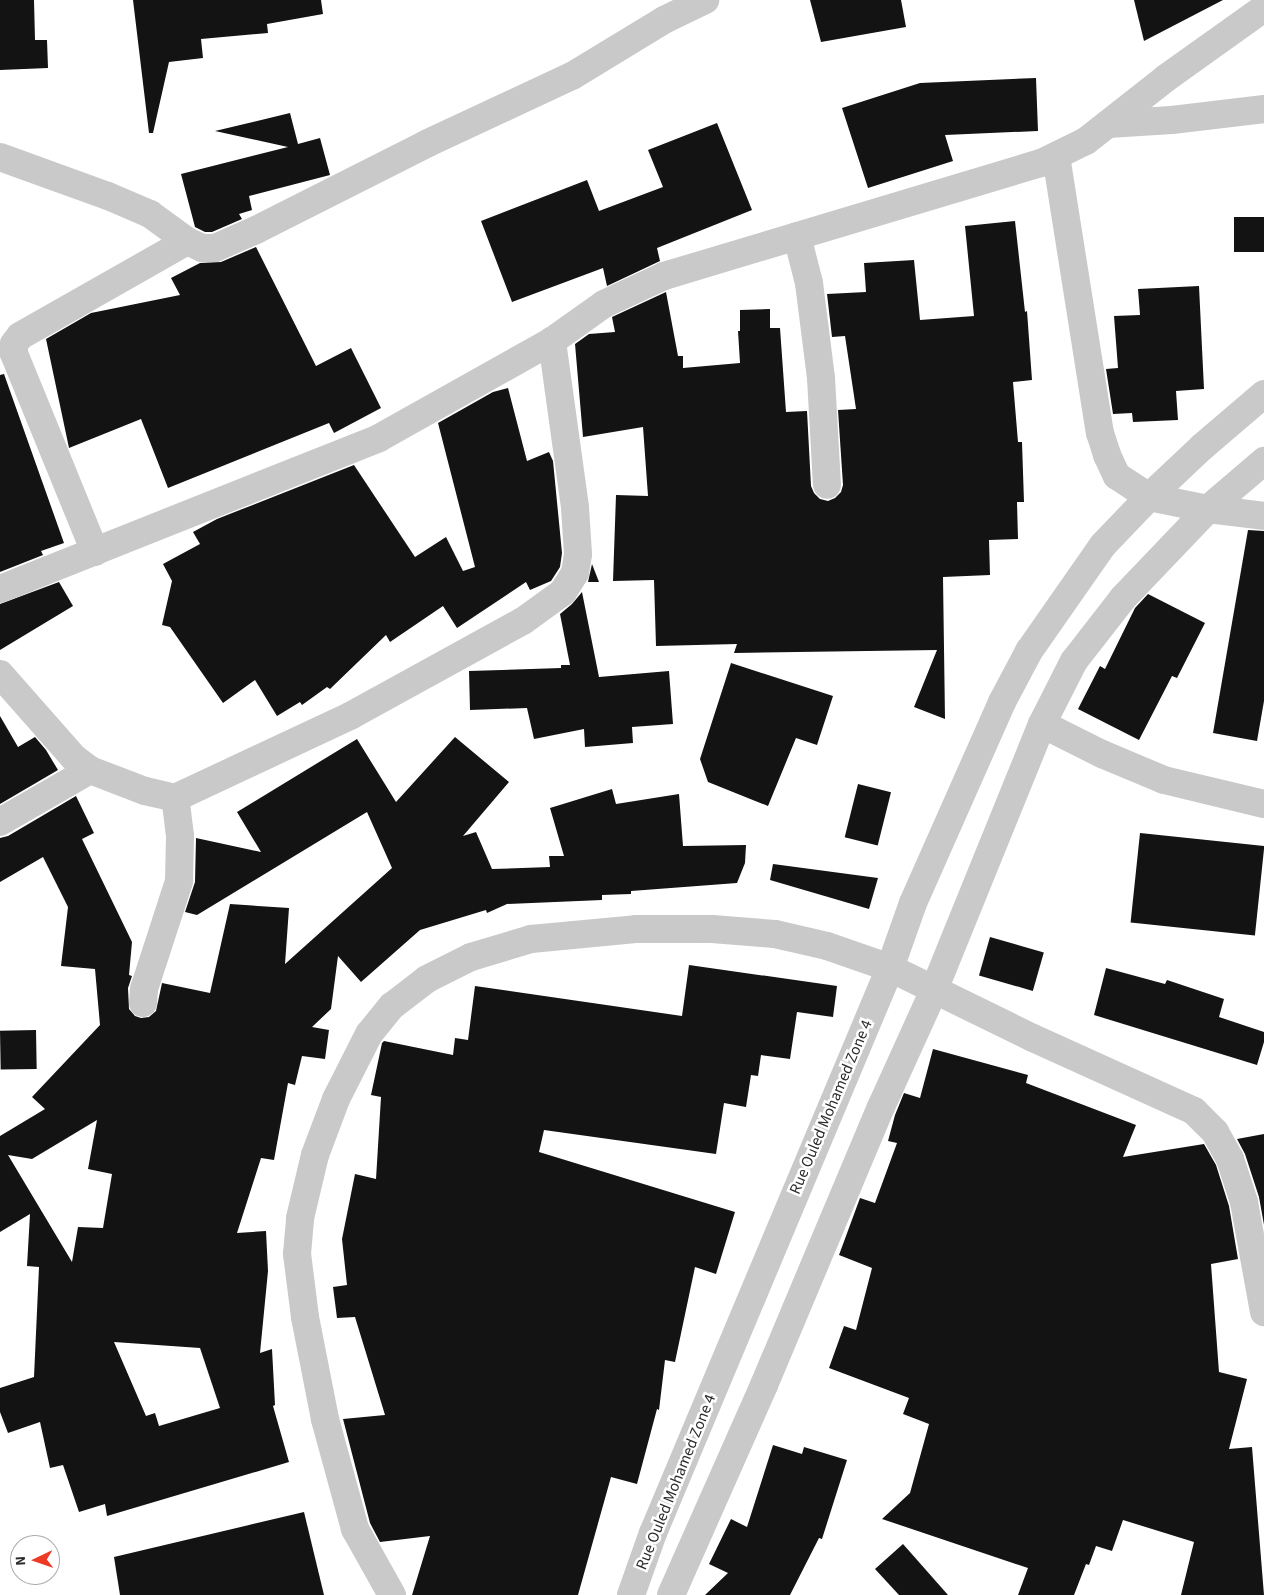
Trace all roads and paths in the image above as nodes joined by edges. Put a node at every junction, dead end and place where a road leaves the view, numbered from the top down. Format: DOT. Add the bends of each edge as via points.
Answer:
graph roads {
  1 [pos="705,0"];
  2 [pos="1264,8"];
  3 [pos="1264,109"];
  4 [pos="1108,124"];
  5 [pos="1056,156"];
  6 [pos="0,157"];
  7 [pos="797,236"];
  8 [pos="187,241"];
  9 [pos="552,341"];
  10 [pos="1264,394"];
  11 [pos="1264,461"];
  12 [pos="827,485"];
  13 [pos="1149,497"];
  14 [pos="1208,509"];
  15 [pos="1264,516"];
  16 [pos="95,552"];
  17 [pos="0,589"];
  18 [pos="0,674"];
  19 [pos="1042,724"];
  20 [pos="90,770"];
  21 [pos="175,798"];
  22 [pos="1264,804"];
  23 [pos="0,822"];
  24 [pos="890,968"];
  25 [pos="934,990"];
  26 [pos="143,1003"];
  27 [pos="1264,1312"];
  28 [pos="392,1595"];
  29 [pos="631,1595"];
  30 [pos="671,1595"];
  1 -- 8 [label="street" via="664,20 572,76 428,143 256,230 215,248 202,248"];
  2 -- 4 [label="street"];
  3 -- 4 [label="street"];
  4 -- 5 [label="street" via="1086,141"];
  5 -- 7 [label="street"];
  5 -- 13 [label="street" via="1100,433 1117,476"];
  6 -- 8 [label="street" via="150,214"];
  7 -- 9 [label="street" via="664,276 604,304"];
  7 -- 12 [label="street" via="809,283 821,378"];
  8 -- 16 [label="street" via="20,336 14,344 14,354"];
  9 -- 16 [label="street" via="379,438"];
  9 -- 21 [label="street" via="575,507 578,554 575,573 563,592 523,621 350,716"];
  10 -- 13 [label="street, Rue Ouled Mohamed Zone 4"];
  11 -- 14 [label="street"];
  13 -- 14 [label="street"];
  13 -- 24 [label="street, Rue Ouled Mohamed Zone 4" via="1103,545 1029,651 1002,702 913,903"];
  14 -- 15 [label="street"];
  14 -- 19 [label="street" via="1123,598 1074,661"];
  16 -- 17 [label="street"];
  18 -- 20 [label="street" via="74,758"];
  19 -- 22 [label="street" via="1164,780"];
  19 -- 25 [label="street"];
  20 -- 21 [label="street" via="145,791"];
  20 -- 23 [label="street"];
  21 -- 26 [label="street" via="180,819 179,881 144,989"];
  24 -- 25 [label="street"];
  24 -- 28 [label="street" via="827,946 766,933 636,929 531,939 471,957 427,979 392,1006 369,1034 336,1099 315,1154 300,1218 297,1254 305,1317 325,1419 355,1529"];
  24 -- 29 [label="street, Rue Ouled Mohamed Zone 4" via="665,1506"];
  25 -- 27 [label="street" via="1194,1111 1215,1132 1230,1159 1244,1202"];
  25 -- 30 [label="street"];
}
